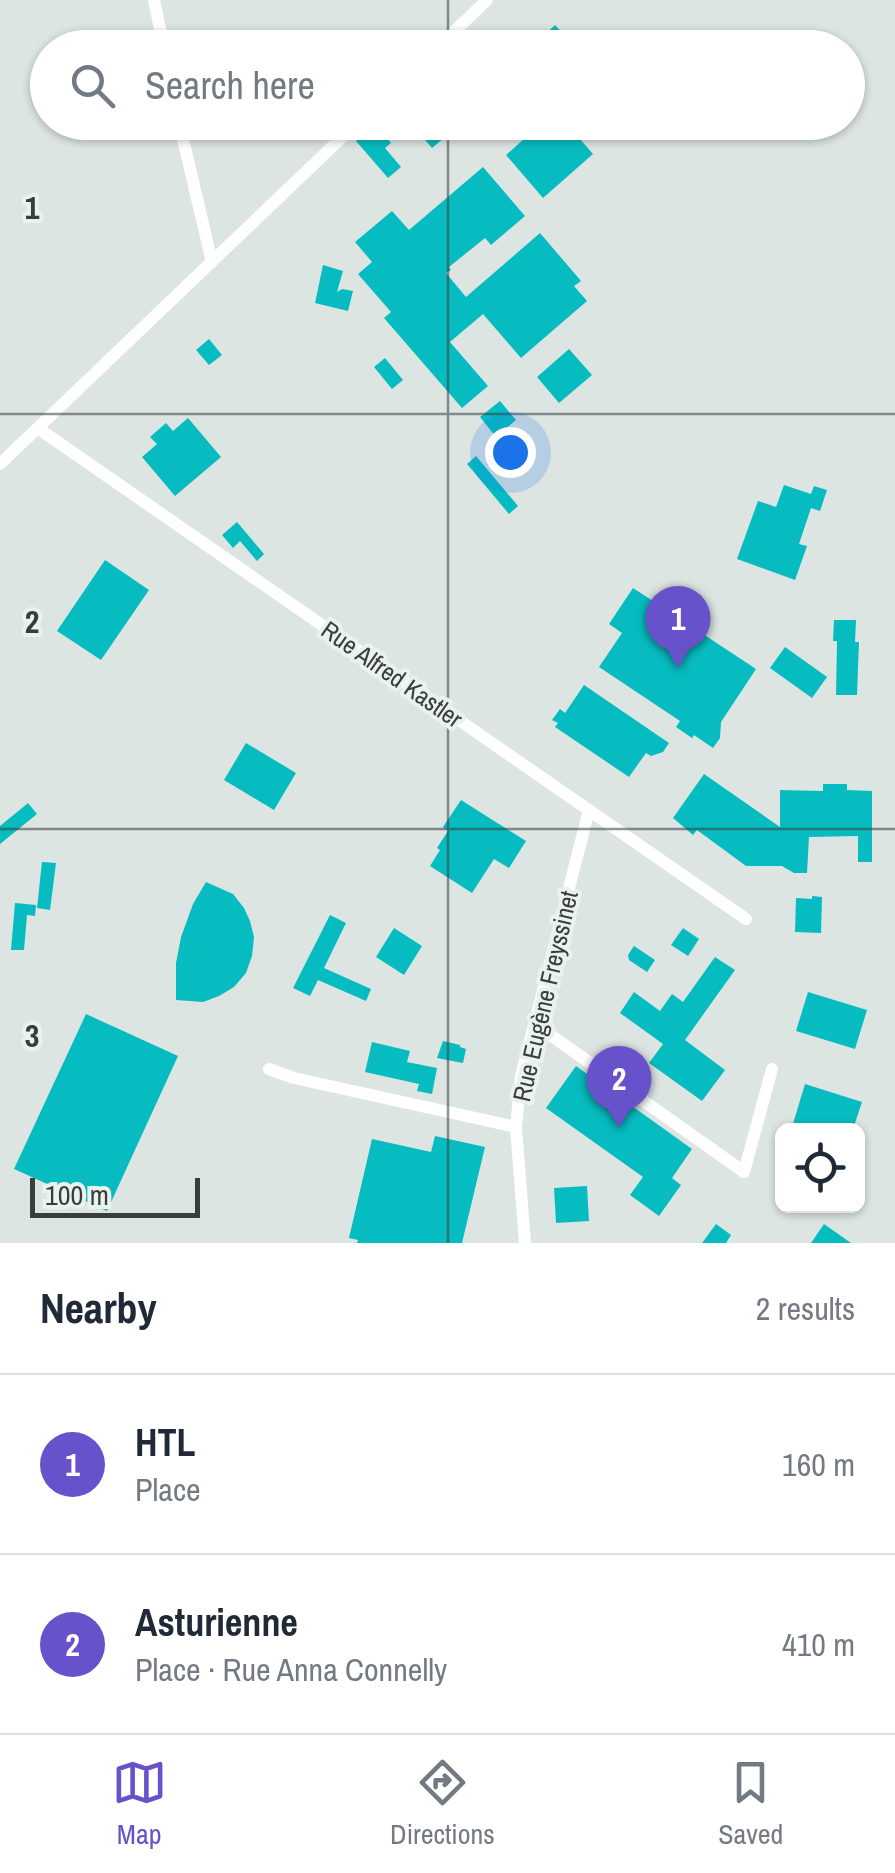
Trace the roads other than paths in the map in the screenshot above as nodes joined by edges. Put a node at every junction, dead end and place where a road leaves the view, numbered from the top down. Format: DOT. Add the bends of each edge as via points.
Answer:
graph roads {
  1 [pos="154,0"];
  2 [pos="486,0"];
  3 [pos="160,30"];
  4 [pos="455,30"];
  5 [pos="183,140"];
  6 [pos="339,140"];
  7 [pos="212,262"];
  8 [pos="39,430"];
  9 [pos="0,464"];
  10 [pos="589,810"];
  11 [pos="746,918"];
  12 [pos="535,1024"];
  13 [pos="269,1069"];
  14 [pos="772,1069"];
  15 [pos="516,1127"];
  16 [pos="526,1243"];
  1 -- 3 [label="street"];
  2 -- 4 [label="street"];
  5 -- 7 [label="street"];
  6 -- 7 [label="street"];
  7 -- 8 [label="street"];
  8 -- 9 [label="street"];
  8 -- 10 [label="street, Rue Alfred Kastler"];
  10 -- 11 [label="street, Rue Alfred Kastler"];
  10 -- 12 [label="street, Rue Eugène Freyssinet"];
  12 -- 14 [label="street" via="744,1172"];
  12 -- 15 [label="street, Rue Eugène Freyssinet"];
  13 -- 15 [label="street"];
  15 -- 16 [label="street, Rue Eugène Freyssinet"];
}
